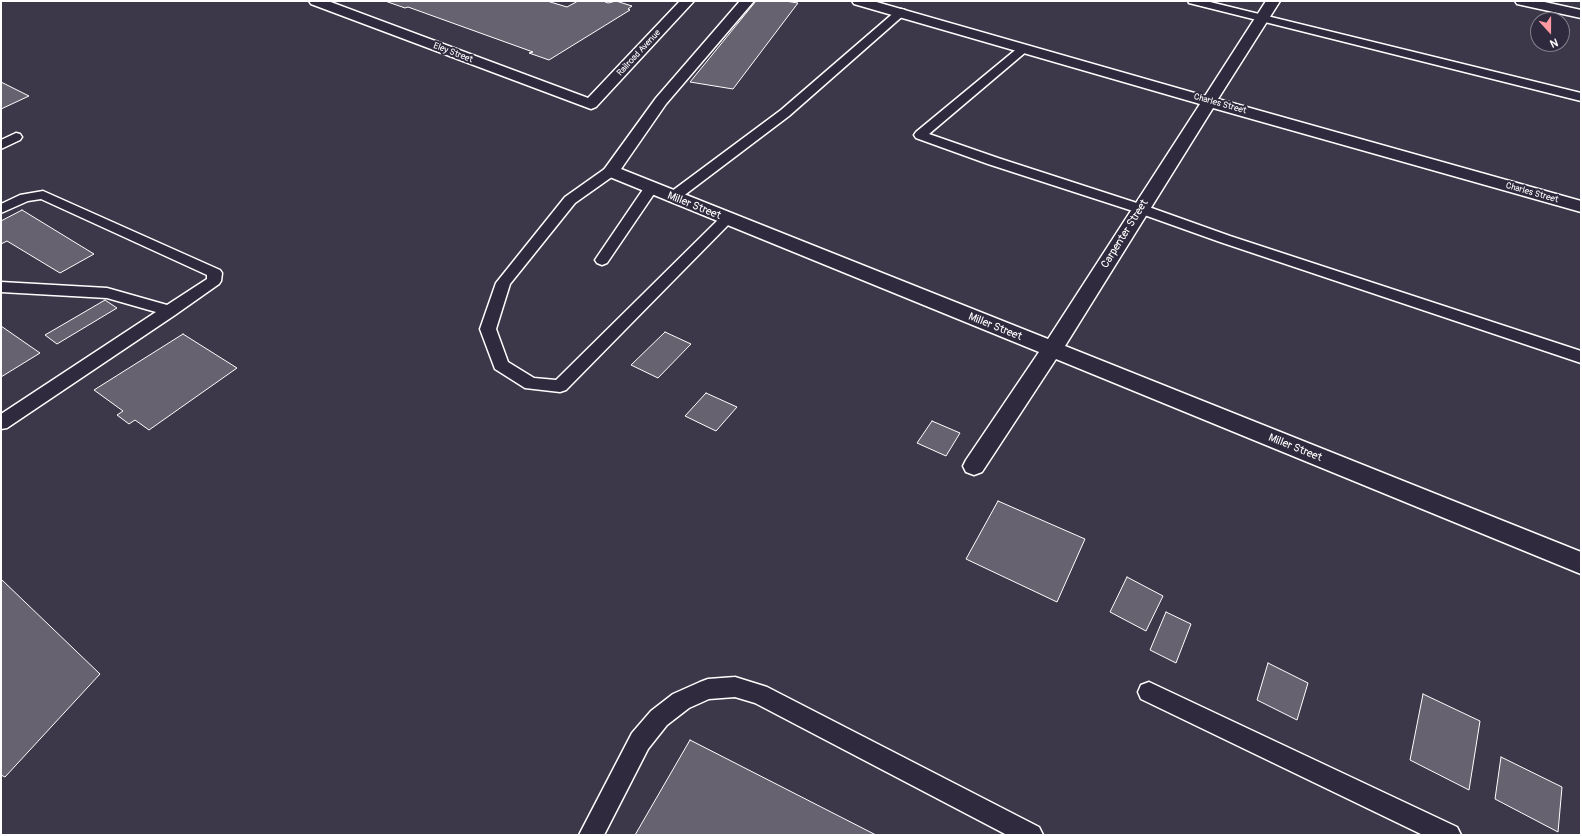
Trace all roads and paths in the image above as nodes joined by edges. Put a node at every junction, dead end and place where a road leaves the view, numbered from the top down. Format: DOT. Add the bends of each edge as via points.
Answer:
graph roads {
  1 [pos="316,1"];
  2 [pos="687,1"];
  3 [pos="747,1"];
  4 [pos="859,1"];
  5 [pos="1193,1"];
  6 [pos="1273,1"];
  7 [pos="1522,1"];
  8 [pos="901,12"];
  9 [pos="1581,14"];
  10 [pos="1263,18"];
  11 [pos="1023,49"];
  12 [pos="1581,97"];
  13 [pos="1211,102"];
  14 [pos="590,104"];
  15 [pos="16,137"];
  16 [pos="1,145"];
  17 [pos="611,171"];
  18 [pos="651,188"];
  19 [pos="673,197"];
  20 [pos="1581,207"];
  21 [pos="1141,209"];
  22 [pos="1,210"];
  23 [pos="727,219"];
  24 [pos="602,260"];
  25 [pos="1,287"];
  26 [pos="170,311"];
  27 [pos="1052,350"];
  28 [pos="1581,357"];
  29 [pos="1,423"];
  30 [pos="974,466"];
  31 [pos="1581,563"];
  32 [pos="1149,692"];
  33 [pos="590,835"];
  34 [pos="1031,835"];
  35 [pos="1449,835"];
  1 -- 14 [label="street, Eley Street"];
  2 -- 14 [label="street, Railroad Avenue"];
  3 -- 17 [label="street" via="661,101"];
  4 -- 8 [label="street, Charles Street"];
  5 -- 10 [label="lane"];
  6 -- 10 [label="street, Carpenter Street"];
  7 -- 9 [label="street"];
  8 -- 11 [label="street, Charles Street"];
  8 -- 19 [label="lane" via="785,113"];
  10 -- 12 [label="lane"];
  10 -- 13 [label="street, Carpenter Street"];
  11 -- 13 [label="street, Charles Street"];
  11 -- 21 [label="lane" via="920,135"];
  13 -- 20 [label="street, Charles Street"];
  13 -- 21 [label="street, Carpenter Street"];
  15 -- 16 [label="lane"];
  17 -- 18 [label="street, Miller Street"];
  17 -- 23 [label="lane" via="570,200 503,283 488,329 501,365 531,384 560,386"];
  18 -- 19 [label="street, Miller Street"];
  18 -- 24 [label="lane"];
  19 -- 23 [label="street, Miller Street"];
  21 -- 27 [label="street, Carpenter Street"];
  21 -- 28 [label="lane"];
  22 -- 26 [label="lane" via="25,198 43,195 215,273 214,281"];
  23 -- 27 [label="street, Miller Street"];
  25 -- 26 [label="lane" via="107,293"];
  26 -- 29 [label="lane"];
  27 -- 30 [label="street, Carpenter Street"];
  27 -- 31 [label="street, Miller Street"];
  32 -- 35 [label="lane"];
  33 -- 34 [label="lane" via="640,741 659,718 681,700 708,688 735,687 759,694"];
}
